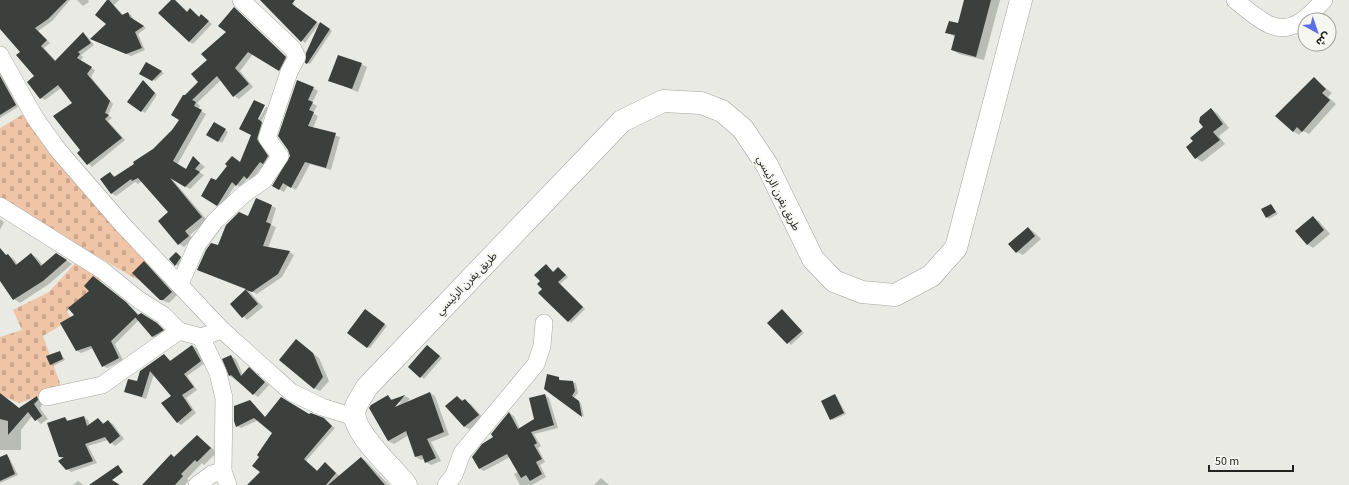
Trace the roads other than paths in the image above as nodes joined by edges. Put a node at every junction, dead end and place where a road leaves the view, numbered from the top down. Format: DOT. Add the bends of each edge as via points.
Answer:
graph roads {
  1 [pos="241,0"];
  2 [pos="1021,0"];
  3 [pos="1235,0"];
  4 [pos="1324,0"];
  5 [pos="0,55"];
  6 [pos="0,206"];
  7 [pos="180,284"];
  8 [pos="544,323"];
  9 [pos="179,330"];
  10 [pos="222,330"];
  11 [pos="201,336"];
  12 [pos="47,397"];
  13 [pos="354,417"];
  14 [pos="225,478"];
  15 [pos="197,485"];
  16 [pos="406,485"];
  17 [pos="446,485"];
  1 -- 7 [label="street" via="293,49 297,57 289,72 267,138 280,156 264,180 244,194 215,221 197,245"];
  2 -- 13 [label="main road, طريق يفرن الرئيسي" via="956,248 931,276 895,295 862,292 834,281 813,259 767,165 743,129 722,111 701,103 663,101 622,121 367,387 355,408"];
  3 -- 4 [label="street" via="1264,22 1281,28 1298,24"];
  5 -- 7 [label="street" via="35,118 58,150 122,224"];
  6 -- 9 [label="street" via="102,270"];
  7 -- 10 [label="street"];
  8 -- 17 [label="street" via="542,346 536,364 462,452 454,475"];
  9 -- 11 [label="street"];
  9 -- 12 [label="street" via="102,385"];
  10 -- 11 [label="street"];
  10 -- 13 [label="street" via="292,392 322,408"];
  11 -- 14 [label="street" via="218,373 224,398"];
  13 -- 16 [label="main road" via="363,435"];
  14 -- 15 [label="street" via="212,474"];
}
